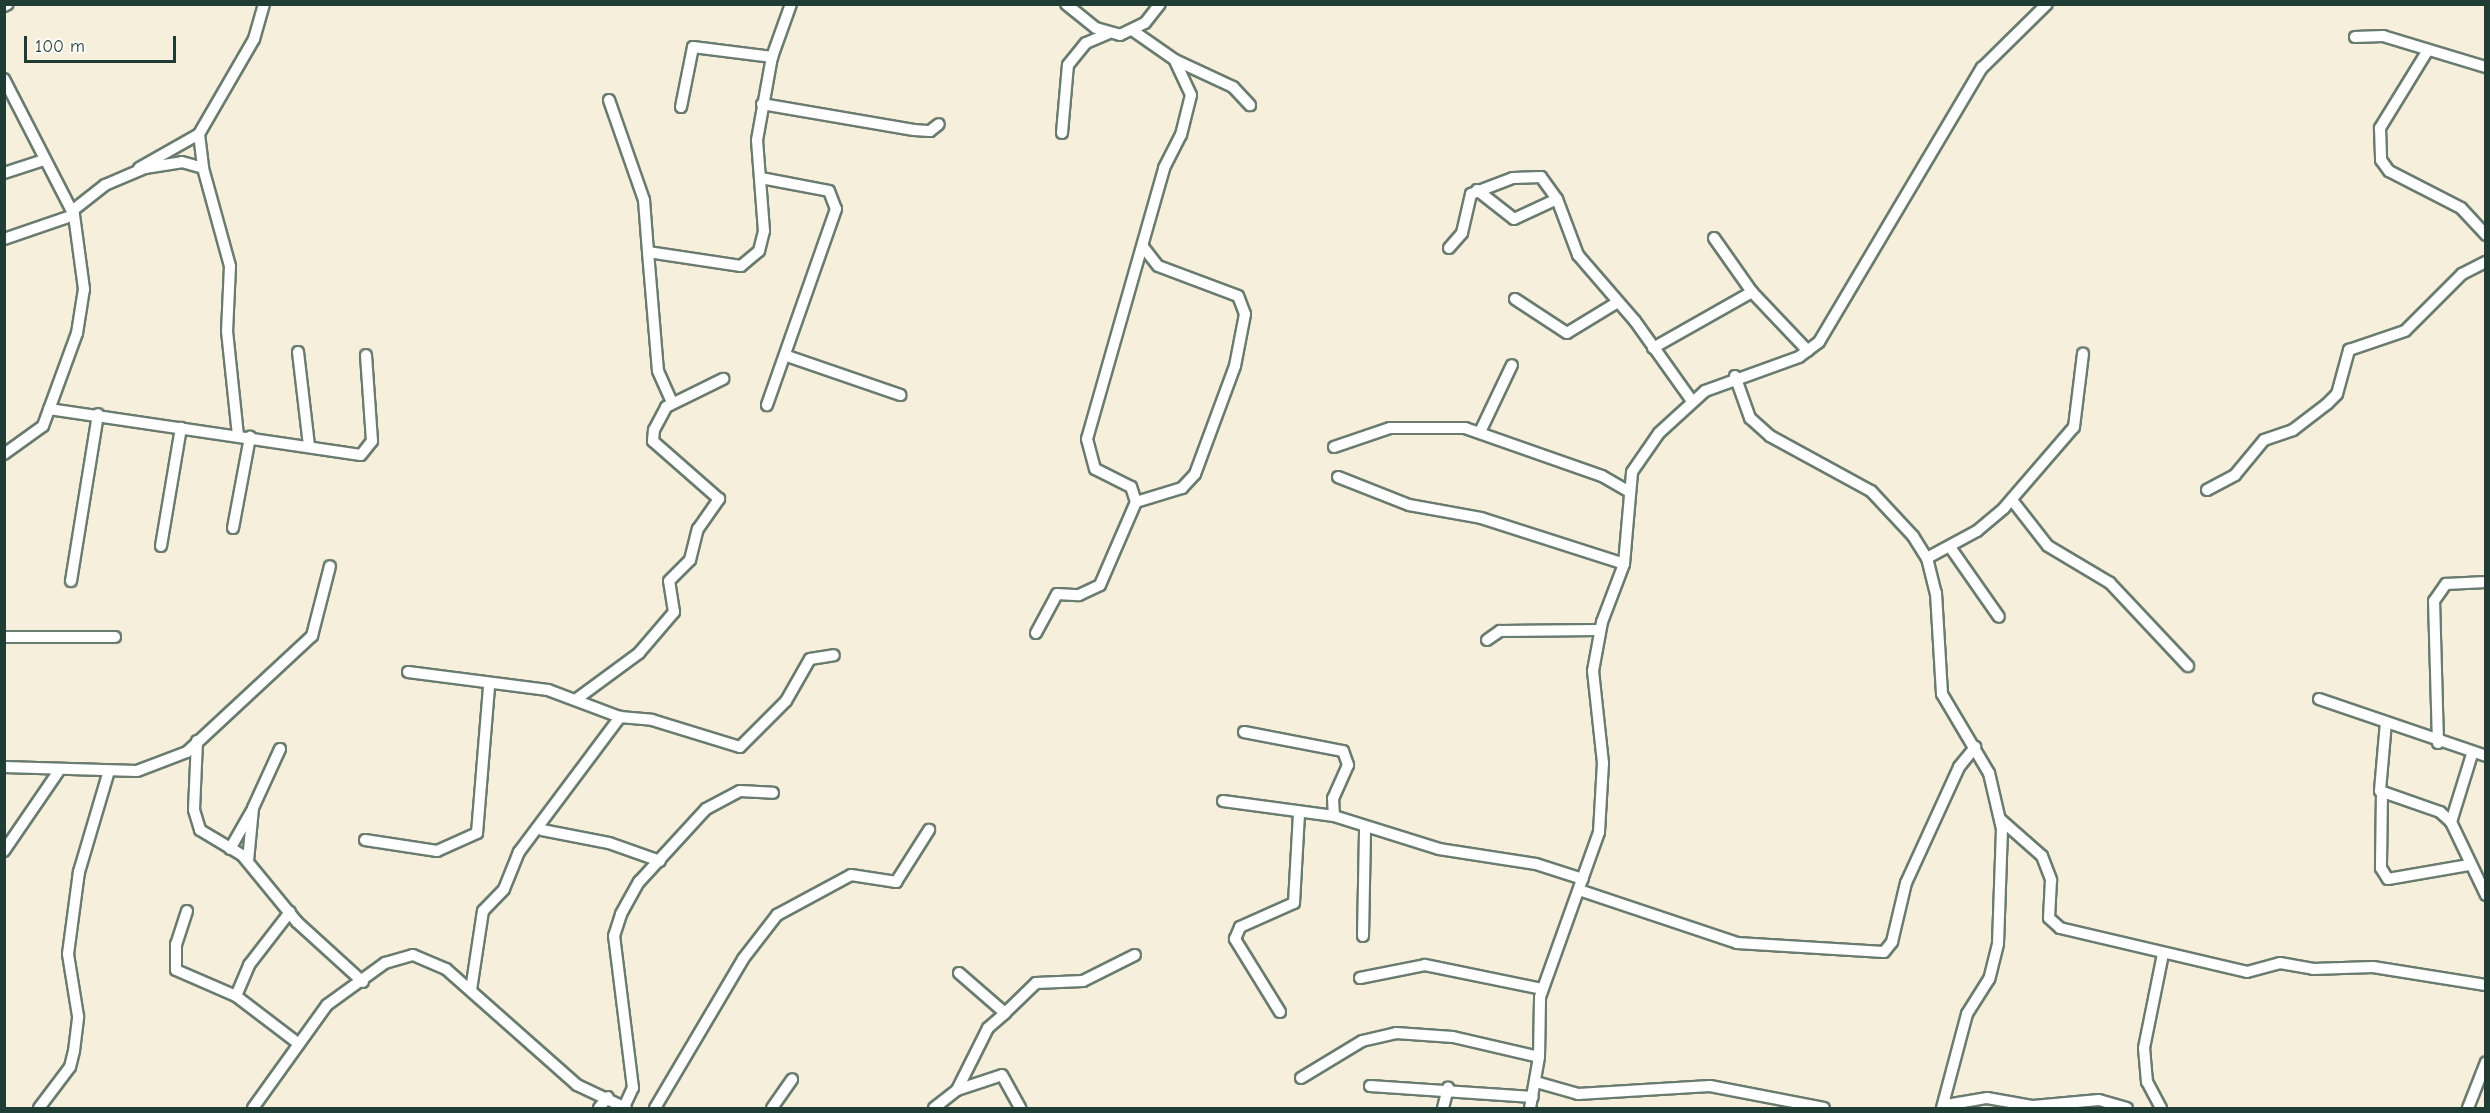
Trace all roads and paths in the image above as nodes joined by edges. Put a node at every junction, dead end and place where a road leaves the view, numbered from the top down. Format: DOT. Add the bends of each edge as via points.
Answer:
graph roads {
  1 [pos="264,4"];
  2 [pos="791,4"];
  3 [pos="1066,4"];
  4 [pos="1160,4"];
  5 [pos="2047,4"];
  6 [pos="1132,30"];
  7 [pos="1107,34"];
  8 [pos="2355,37"];
  9 [pos="2428,50"];
  10 [pos="772,57"];
  11 [pos="1175,60"];
  12 [pos="2486,68"];
  13 [pos="4,79"];
  14 [pos="609,100"];
  15 [pos="762,104"];
  16 [pos="1250,105"];
  17 [pos="681,107"];
  18 [pos="939,124"];
  19 [pos="1062,133"];
  20 [pos="199,134"];
  21 [pos="44,160"];
  22 [pos="203,168"];
  23 [pos="4,173"];
  24 [pos="134,173"];
  25 [pos="761,178"];
  26 [pos="1477,190"];
  27 [pos="1557,199"];
  28 [pos="73,213"];
  29 [pos="2486,235"];
  30 [pos="1714,238"];
  31 [pos="4,239"];
  32 [pos="1144,248"];
  33 [pos="1449,248"];
  34 [pos="648,252"];
  35 [pos="2486,262"];
  36 [pos="1752,292"];
  37 [pos="1515,298"];
  38 [pos="1618,302"];
  39 [pos="1653,348"];
  40 [pos="1808,351"];
  41 [pos="298,352"];
  42 [pos="2083,354"];
  43 [pos="366,355"];
  44 [pos="787,356"];
  45 [pos="1512,365"];
  46 [pos="1735,376"];
  47 [pos="723,379"];
  48 [pos="900,395"];
  49 [pos="1692,401"];
  50 [pos="672,402"];
  51 [pos="767,405"];
  52 [pos="49,409"];
  53 [pos="99,414"];
  54 [pos="181,428"];
  55 [pos="1480,432"];
  56 [pos="238,436"];
  57 [pos="250,438"];
  58 [pos="309,445"];
  59 [pos="1334,447"];
  60 [pos="4,454"];
  61 [pos="1338,477"];
  62 [pos="2207,490"];
  63 [pos="1628,491"];
  64 [pos="2012,500"];
  65 [pos="1136,502"];
  66 [pos="233,528"];
  67 [pos="161,546"];
  68 [pos="1950,547"];
  69 [pos="1927,558"];
  70 [pos="1624,564"];
  71 [pos="330,566"];
  72 [pos="71,581"];
  73 [pos="2486,582"];
  74 [pos="1999,617"];
  75 [pos="1599,630"];
  76 [pos="1035,633"];
  77 [pos="4,637"];
  78 [pos="115,637"];
  79 [pos="1487,640"];
  80 [pos="834,655"];
  81 [pos="2188,666"];
  82 [pos="408,672"];
  83 [pos="489,686"];
  84 [pos="578,698"];
  85 [pos="2319,699"];
  86 [pos="620,717"];
  87 [pos="2386,722"];
  88 [pos="1244,732"];
  89 [pos="197,741"];
  90 [pos="2438,743"];
  91 [pos="1976,747"];
  92 [pos="280,749"];
  93 [pos="2472,754"];
  94 [pos="2486,756"];
  95 [pos="4,767"];
  96 [pos="109,771"];
  97 [pos="58,772"];
  98 [pos="2382,792"];
  99 [pos="773,793"];
  100 [pos="1223,801"];
  101 [pos="253,808"];
  102 [pos="1299,813"];
  103 [pos="1334,816"];
  104 [pos="2000,819"];
  105 [pos="2451,822"];
  106 [pos="1365,826"];
  107 [pos="542,830"];
  108 [pos="929,830"];
  109 [pos="365,840"];
  110 [pos="230,849"];
  111 [pos="4,850"];
  112 [pos="248,861"];
  113 [pos="660,861"];
  114 [pos="2469,865"];
  115 [pos="1581,884"];
  116 [pos="2486,895"];
  117 [pos="187,911"];
  118 [pos="290,912"];
  119 [pos="1363,936"];
  120 [pos="2163,954"];
  121 [pos="1135,955"];
  122 [pos="959,973"];
  123 [pos="1360,978"];
  124 [pos="363,981"];
  125 [pos="2486,985"];
  126 [pos="1542,989"];
  127 [pos="471,990"];
  128 [pos="236,996"];
  129 [pos="1280,1012"];
  130 [pos="1005,1013"];
  131 [pos="299,1044"];
  132 [pos="1539,1057"];
  133 [pos="2486,1062"];
  134 [pos="1301,1078"];
  135 [pos="792,1079"];
  136 [pos="1536,1082"];
  137 [pos="1370,1086"];
  138 [pos="1448,1088"];
  139 [pos="957,1090"];
  140 [pos="608,1097"];
  141 [pos="1531,1103"];
  142 [pos="1944,1107"];
  143 [pos="39,1108"];
  144 [pos="253,1108"];
  145 [pos="599,1108"];
  146 [pos="625,1108"];
  147 [pos="655,1108"];
  148 [pos="772,1108"];
  149 [pos="934,1108"];
  150 [pos="1020,1108"];
  151 [pos="1443,1108"];
  152 [pos="1824,1108"];
  153 [pos="2127,1108"];
  154 [pos="2161,1108"];
  155 [pos="2468,1108"];
  1 -- 20 [label="street" via="254,39"];
  2 -- 10 [label="street"];
  3 -- 7 [label="street"];
  4 -- 6 [label="street"];
  5 -- 40 [label="street" via="1982,68 1907,188 1838,317"];
  6 -- 7 [label="street"];
  6 -- 11 [label="street"];
  7 -- 19 [label="street" via="1086,43 1068,65"];
  8 -- 9 [label="street" via="2383,36"];
  9 -- 12 [label="street"];
  9 -- 29 [label="street" via="2380,129 2381,160 2390,171 2461,208"];
  10 -- 15 [label="street"];
  10 -- 17 [label="street" via="693,47"];
  11 -- 16 [label="street" via="1218,78"];
  11 -- 32 [label="street" via="1191,95"];
  13 -- 21 [label="street"];
  14 -- 34 [label="street" via="644,200"];
  15 -- 18 [label="street" via="914,130 930,131"];
  15 -- 25 [label="street" via="757,140"];
  20 -- 22 [label="street"];
  20 -- 24 [label="street" via="156,154"];
  21 -- 23 [label="street"];
  21 -- 28 [label="street"];
  22 -- 24 [label="street" via="182,162"];
  22 -- 56 [label="street" via="230,266 227,331"];
  24 -- 28 [label="street" via="105,185"];
  25 -- 34 [label="street" via="764,231 748,262 730,268"];
  25 -- 44 [label="street" via="829,190 835,197 826,243"];
  26 -- 27 [label="street" via="1535,175 1548,182"];
  26 -- 27 [label="street" via="1514,219"];
  26 -- 33 [label="street" via="1467,202 1462,232"];
  27 -- 38 [label="street" via="1578,255"];
  28 -- 31 [label="street"];
  28 -- 52 [label="street" via="84,289 76,333"];
  30 -- 36 [label="street"];
  32 -- 65 [label="street" via="1087,439 1095,469 1131,487"];
  32 -- 65 [label="street" via="1158,266 1238,296 1245,314 1235,366 1195,474 1182,488"];
  34 -- 50 [label="street" via="658,371"];
  35 -- 62 [label="street" via="2462,274 2404,331 2351,348 2337,394 2327,404 2293,430 2264,440 2235,475"];
  36 -- 39 [label="street"];
  36 -- 40 [label="street"];
  37 -- 38 [label="street" via="1567,333"];
  38 -- 39 [label="street"];
  39 -- 49 [label="street"];
  40 -- 46 [label="street"];
  41 -- 58 [label="street"];
  42 -- 64 [label="street" via="2074,427"];
  43 -- 58 [label="street" via="369,450 355,455"];
  44 -- 48 [label="street"];
  44 -- 51 [label="street"];
  45 -- 55 [label="street"];
  46 -- 49 [label="street"];
  46 -- 69 [label="street" via="1750,418 1785,445 1871,491 1904,522"];
  47 -- 50 [label="street"];
  49 -- 63 [label="street" via="1640,457"];
  50 -- 84 [label="street" via="656,420 653,441 719,499 698,529 690,560 669,581 672,615 639,653"];
  52 -- 53 [label="street"];
  52 -- 60 [label="street" via="32,438"];
  53 -- 54 [label="street"];
  53 -- 72 [label="street"];
  54 -- 56 [label="street"];
  54 -- 67 [label="street"];
  55 -- 59 [label="street" via="1438,425 1390,428"];
  55 -- 63 [label="street"];
  56 -- 57 [label="street"];
  57 -- 58 [label="street"];
  57 -- 66 [label="street"];
  61 -- 70 [label="street" via="1409,505 1482,518"];
  63 -- 70 [label="street"];
  64 -- 68 [label="street"];
  64 -- 81 [label="street" via="2048,546 2110,583"];
  65 -- 76 [label="street" via="1100,585 1079,595 1057,594"];
  68 -- 69 [label="street"];
  68 -- 74 [label="street"];
  69 -- 91 [label="street" via="1940,620 1942,694"];
  70 -- 75 [label="street"];
  71 -- 89 [label="street" via="312,636"];
  73 -- 90 [label="street" via="2446,584 2434,601"];
  75 -- 79 [label="street" via="1500,631"];
  75 -- 115 [label="street" via="1593,671 1603,793 1599,832"];
  77 -- 78 [label="street"];
  80 -- 86 [label="street" via="810,659 786,701 743,746 652,720"];
  82 -- 83 [label="street"];
  83 -- 84 [label="street"];
  83 -- 109 [label="street" via="477,833 437,851"];
  84 -- 86 [label="street"];
  85 -- 87 [label="street"];
  86 -- 107 [label="street"];
  87 -- 90 [label="street"];
  87 -- 98 [label="street"];
  88 -- 103 [label="street" via="1343,751 1348,765 1333,798"];
  89 -- 96 [label="street" via="187,752 137,771"];
  89 -- 110 [label="street" via="198,825"];
  90 -- 93 [label="street"];
  91 -- 104 [label="street" via="1989,773"];
  91 -- 115 [label="street" via="1959,767 1906,883 1892,942 1884,952 1737,943"];
  92 -- 101 [label="street"];
  93 -- 94 [label="street"];
  93 -- 105 [label="street"];
  95 -- 97 [label="street"];
  96 -- 97 [label="street"];
  96 -- 143 [label="street" via="79,872 68,954 78,1017 74,1051 70,1067"];
  97 -- 111 [label="street"];
  98 -- 105 [label="street" via="2440,812"];
  98 -- 114 [label="street" via="2381,868 2388,879"];
  99 -- 113 [label="street" via="740,791 706,809"];
  100 -- 102 [label="street"];
  101 -- 110 [label="street"];
  101 -- 112 [label="street"];
  102 -- 103 [label="street"];
  102 -- 129 [label="street" via="1294,903 1244,925 1235,939"];
  103 -- 106 [label="street"];
  104 -- 120 [label="street" via="2034,846 2048,869 2051,923"];
  104 -- 142 [label="street" via="1998,945 1946,1079"];
  105 -- 114 [label="street"];
  106 -- 115 [label="street" via="1439,849 1536,864"];
  106 -- 119 [label="street"];
  107 -- 113 [label="street" via="609,843"];
  107 -- 127 [label="street" via="519,852 504,889 483,911"];
  108 -- 147 [label="street" via="896,882 851,875 777,915 743,959"];
  110 -- 112 [label="street"];
  112 -- 118 [label="street"];
  113 -- 146 [label="street" via="639,882 614,936 632,1068 633,1088"];
  114 -- 116 [label="street"];
  115 -- 126 [label="street"];
  117 -- 128 [label="street" via="176,944 176,970"];
  118 -- 124 [label="street"];
  118 -- 128 [label="street" via="249,965"];
  120 -- 125 [label="street" via="2247,972 2280,963 2313,969 2373,967"];
  120 -- 154 [label="street" via="2145,1048 2147,1082"];
  121 -- 130 [label="street" via="1083,981 1036,983"];
  122 -- 130 [label="street"];
  123 -- 126 [label="street" via="1425,965"];
  124 -- 127 [label="street" via="385,963 413,956 446,969"];
  124 -- 131 [label="street" via="327,1005"];
  126 -- 132 [label="street"];
  127 -- 140 [label="street" via="577,1085"];
  128 -- 131 [label="street"];
  130 -- 139 [label="street" via="988,1028"];
  131 -- 144 [label="street"];
  132 -- 134 [label="street" via="1453,1037 1396,1033 1362,1041"];
  132 -- 136 [label="street"];
  133 -- 155 [label="street"];
  135 -- 148 [label="street"];
  136 -- 141 [label="street"];
  136 -- 152 [label="street" via="1578,1094 1710,1086"];
  137 -- 138 [label="street"];
  138 -- 141 [label="street"];
  138 -- 151 [label="street"];
  139 -- 149 [label="street"];
  139 -- 150 [label="street" via="1002,1075"];
  140 -- 145 [label="street"];
  140 -- 146 [label="street"];
  142 -- 153 [label="street" via="1986,1098 2032,1106 2099,1100"];
}
